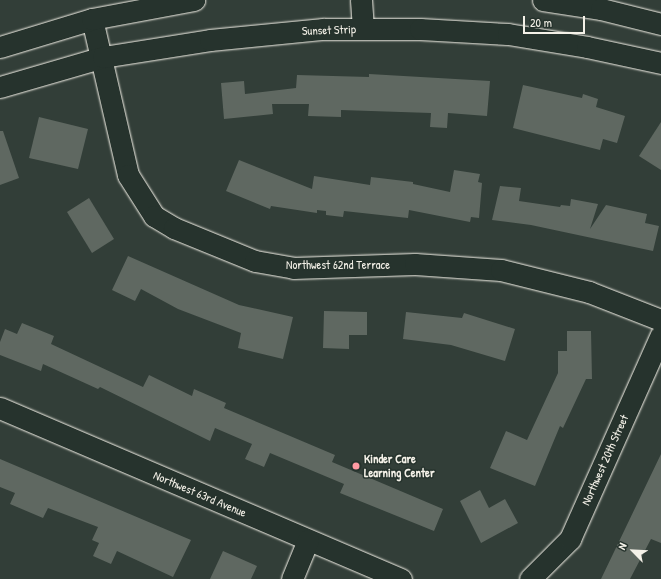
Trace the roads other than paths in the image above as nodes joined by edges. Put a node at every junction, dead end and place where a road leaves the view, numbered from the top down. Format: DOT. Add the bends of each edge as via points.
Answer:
graph roads {
  1 [pos="194,0"];
  2 [pos="361,0"];
  3 [pos="543,0"];
  4 [pos="92,19"];
  5 [pos="661,24"];
  6 [pos="363,29"];
  7 [pos="0,47"];
  8 [pos="103,57"];
  9 [pos="661,63"];
  10 [pos="0,87"];
  11 [pos="661,320"];
  12 [pos="661,335"];
  13 [pos="0,408"];
  14 [pos="308,540"];
  15 [pos="532,578"];
  16 [pos="292,579"];
  17 [pos="401,579"];
  1 -- 4 [label="street"];
  2 -- 6 [label="street"];
  3 -- 5 [label="street" via="601,9"];
  4 -- 7 [label="street"];
  4 -- 8 [label="street, Northwest 62nd Terrace"];
  6 -- 8 [label="street, Sunset Strip" via="323,29 210,40"];
  6 -- 9 [label="street, Sunset Strip" via="508,34"];
  8 -- 10 [label="street, Sunset Strip"];
  8 -- 11 [label="street, Northwest 62nd Terrace" via="128,175 154,216 174,228 255,260 293,268 415,264 501,270 589,292"];
  12 -- 15 [label="street, Northwest 20th Street" via="570,539"];
  13 -- 14 [label="street, Northwest 63rd Avenue"];
  14 -- 16 [label="street"];
  14 -- 17 [label="street, Northwest 63rd Avenue"];
}
